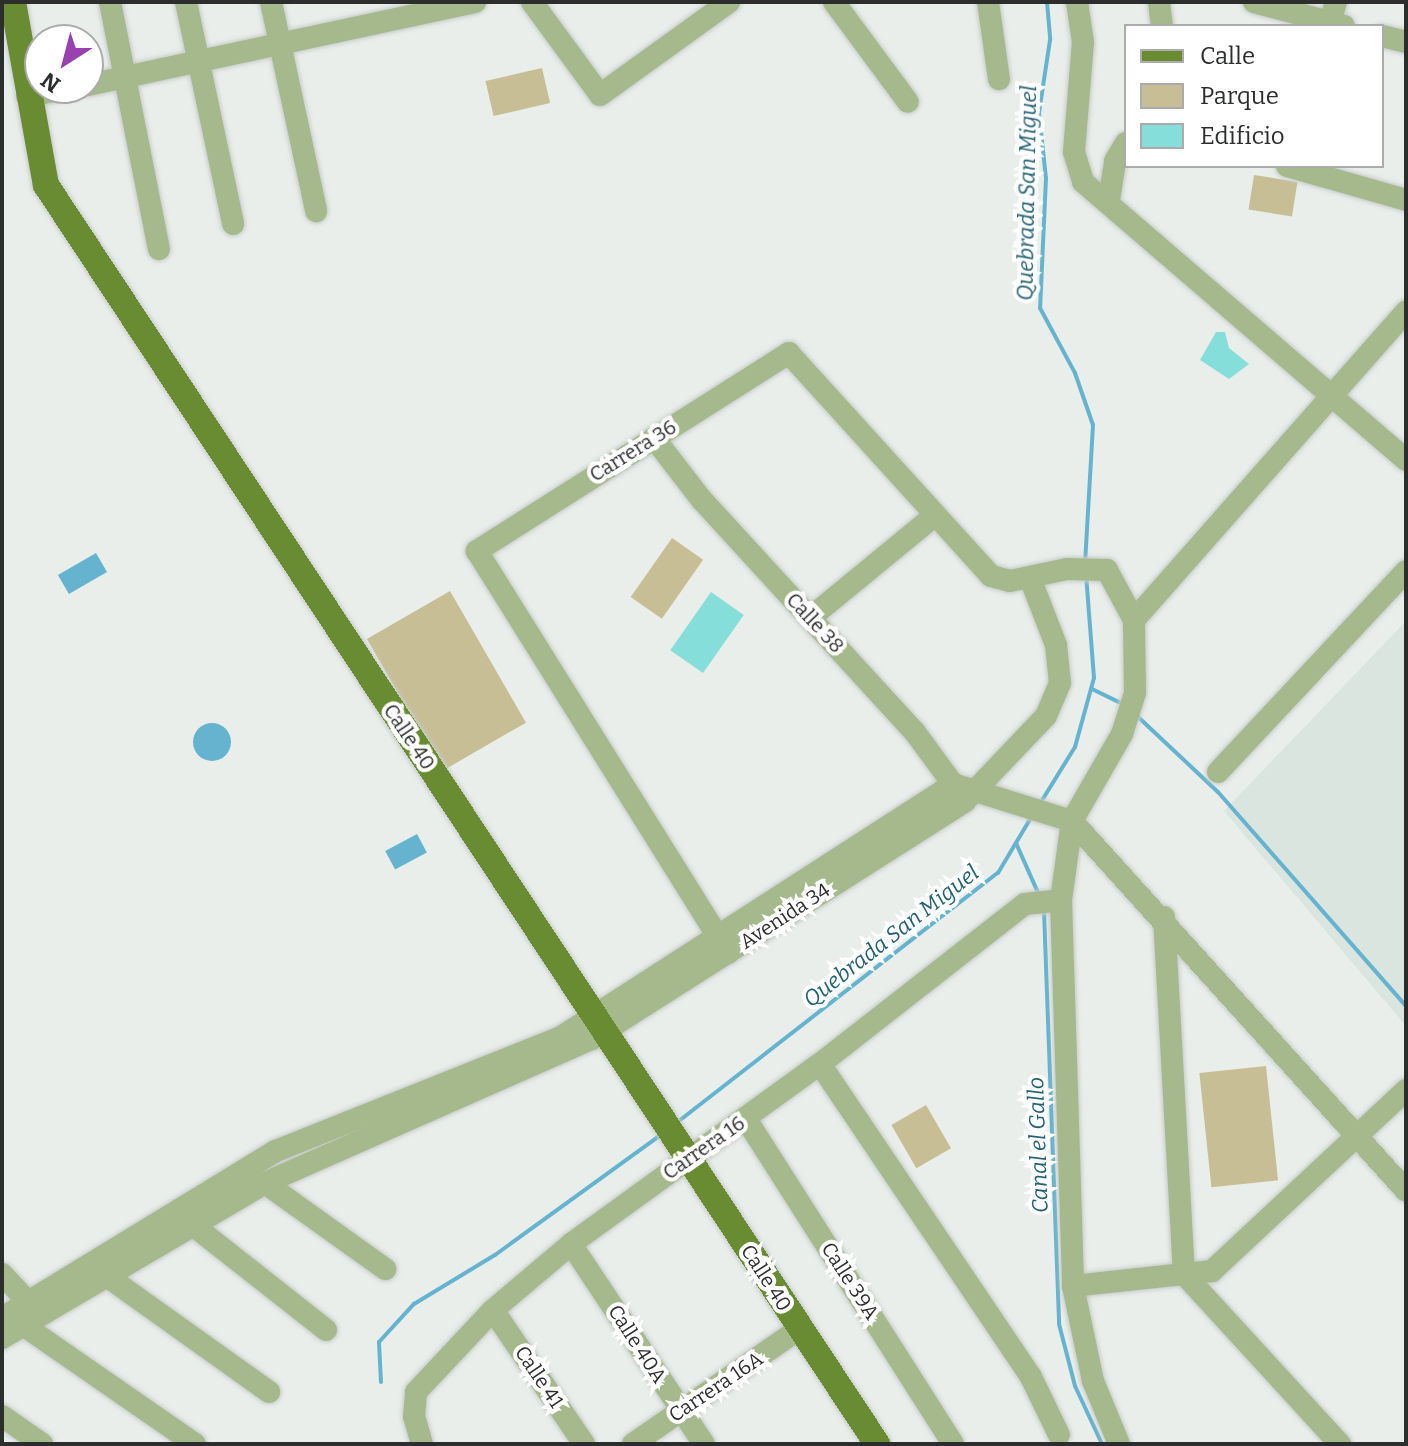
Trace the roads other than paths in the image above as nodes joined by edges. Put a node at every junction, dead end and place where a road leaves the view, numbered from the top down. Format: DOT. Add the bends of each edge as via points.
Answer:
graph roads {
  1 [pos="13,2"];
  2 [pos="110,2"];
  3 [pos="186,2"];
  4 [pos="271,2"];
  5 [pos="475,2"];
  6 [pos="532,2"];
  7 [pos="729,2"];
  8 [pos="834,2"];
  9 [pos="988,2"];
  10 [pos="1077,2"];
  11 [pos="1159,2"];
  12 [pos="1254,2"];
  13 [pos="1335,19"];
  14 [pos="1162,24"];
  15 [pos="1384,36"];
  16 [pos="1406,42"];
  17 [pos="2,43"];
  18 [pos="281,47"];
  19 [pos="198,63"];
  20 [pos="24,76"];
  21 [pos="128,77"];
  22 [pos="999,79"];
  23 [pos="104,82"];
  24 [pos="908,102"];
  25 [pos="29,104"];
  26 [pos="1124,146"];
  27 [pos="1298,168"];
  28 [pos="1109,200"];
  29 [pos="1406,200"];
  30 [pos="316,211"];
  31 [pos="233,224"];
  32 [pos="159,249"];
  33 [pos="1406,312"];
  34 [pos="166,384"];
  35 [pos="1333,393"];
  36 [pos="654,438"];
  37 [pos="1406,460"];
  38 [pos="934,516"];
  39 [pos="1406,571"];
  40 [pos="1030,578"];
  41 [pos="810,618"];
  42 [pos="1134,620"];
  43 [pos="1218,772"];
  44 [pos="971,789"];
  45 [pos="1068,820"];
  46 [pos="1055,900"];
  47 [pos="1164,917"];
  48 [pos="723,944"];
  49 [pos="593,1026"];
  50 [pos="820,1064"];
  51 [pos="1406,1090"];
  52 [pos="746,1119"];
  53 [pos="1358,1135"];
  54 [pos="679,1158"];
  55 [pos="265,1183"];
  56 [pos="1406,1191"];
  57 [pos="194,1226"];
  58 [pos="571,1244"];
  59 [pos="385,1269"];
  60 [pos="2,1274"];
  61 [pos="1184,1274"];
  62 [pos="108,1277"];
  63 [pos="1073,1286"];
  64 [pos="28,1302"];
  65 [pos="493,1310"];
  66 [pos="12,1322"];
  67 [pos="326,1330"];
  68 [pos="794,1334"];
  69 [pos="2,1338"];
  70 [pos="269,1392"];
  71 [pos="681,1411"];
  72 [pos="2,1416"];
  73 [pos="1059,1435"];
  74 [pos="42,1444"];
  75 [pos="195,1444"];
  76 [pos="422,1444"];
  77 [pos="584,1444"];
  78 [pos="633,1444"];
  79 [pos="704,1444"];
  80 [pos="859,1444"];
  81 [pos="877,1444"];
  82 [pos="953,1444"];
  83 [pos="1119,1444"];
  84 [pos="1340,1444"];
  1 -- 20 [label="main road, Calle 40"];
  2 -- 21 [label="street"];
  3 -- 19 [label="street"];
  4 -- 18 [label="street"];
  5 -- 18 [label="street"];
  6 -- 7 [label="street" via="600,95"];
  8 -- 24 [label="street"];
  9 -- 22 [label="street"];
  10 -- 28 [label="street" via="1083,42 1074,152 1083,182"];
  11 -- 14 [label="street"];
  12 -- 13 [label="street"];
  15 -- 16 [label="street"];
  17 -- 34 [label="main road, Calle 40" via="35,192"];
  18 -- 19 [label="street"];
  18 -- 30 [label="street"];
  19 -- 21 [label="street"];
  19 -- 31 [label="street"];
  21 -- 23 [label="street"];
  21 -- 32 [label="street"];
  25 -- 34 [label="main road, Calle 40" via="46,185"];
  26 -- 28 [label="street" via="1115,161"];
  27 -- 29 [label="street"];
  28 -- 35 [label="street"];
  33 -- 35 [label="street"];
  34 -- 49 [label="main road, Calle 40"];
  35 -- 37 [label="street"];
  35 -- 42 [label="street"];
  36 -- 38 [label="street, Carrera 36" via="789,353"];
  36 -- 41 [label="street, Calle 38"];
  36 -- 48 [label="street, Carrera 36" via="477,551"];
  38 -- 40 [label="street" via="991,576"];
  38 -- 41 [label="street"];
  39 -- 43 [label="street"];
  40 -- 42 [label="street" via="1067,569 1107,570"];
  40 -- 44 [label="street, Avenida 34" via="1056,645 1060,683 1046,716"];
  41 -- 44 [label="street, Calle 38"];
  42 -- 45 [label="street" via="1133,696 1122,734"];
  44 -- 45 [label="street"];
  44 -- 48 [label="street, Avenida 34" via="965,801"];
  45 -- 46 [label="street"];
  45 -- 47 [label="street"];
  46 -- 50 [label="street, Carrera 16" via="1025,904"];
  46 -- 63 [label="street"];
  47 -- 53 [label="street"];
  47 -- 61 [label="street"];
  48 -- 49 [label="street, Avenida 34"];
  49 -- 54 [label="main road, Calle 40"];
  49 -- 55 [label="street"];
  49 -- 64 [label="street" via="276,1151"];
  50 -- 52 [label="street, Carrera 16"];
  50 -- 73 [label="street" via="1031,1377"];
  51 -- 53 [label="street"];
  52 -- 54 [label="street, Carrera 16"];
  52 -- 82 [label="street, Calle 39A"];
  53 -- 56 [label="street"];
  53 -- 61 [label="street" via="1212,1271"];
  54 -- 58 [label="street, Carrera 16"];
  54 -- 68 [label="main road, Calle 40"];
  55 -- 57 [label="street"];
  55 -- 59 [label="street"];
  57 -- 62 [label="street"];
  57 -- 67 [label="street"];
  58 -- 65 [label="street, Carrera 16"];
  58 -- 71 [label="street, Calle 40A"];
  60 -- 64 [label="street"];
  61 -- 63 [label="street"];
  61 -- 84 [label="street"];
  62 -- 66 [label="street"];
  62 -- 70 [label="street"];
  63 -- 83 [label="street" via="1093,1381"];
  64 -- 66 [label="street"];
  65 -- 76 [label="street, Carrera 16" via="416,1392 414,1416"];
  65 -- 77 [label="street, Calle 41"];
  66 -- 69 [label="street"];
  66 -- 75 [label="street"];
  68 -- 71 [label="street, Carrera 16A"];
  68 -- 80 [label="main road, Calle 40"];
  68 -- 81 [label="main road, Calle 40"];
  71 -- 78 [label="street, Carrera 16A"];
  71 -- 79 [label="street, Calle 40A"];
  72 -- 74 [label="street"];
}
